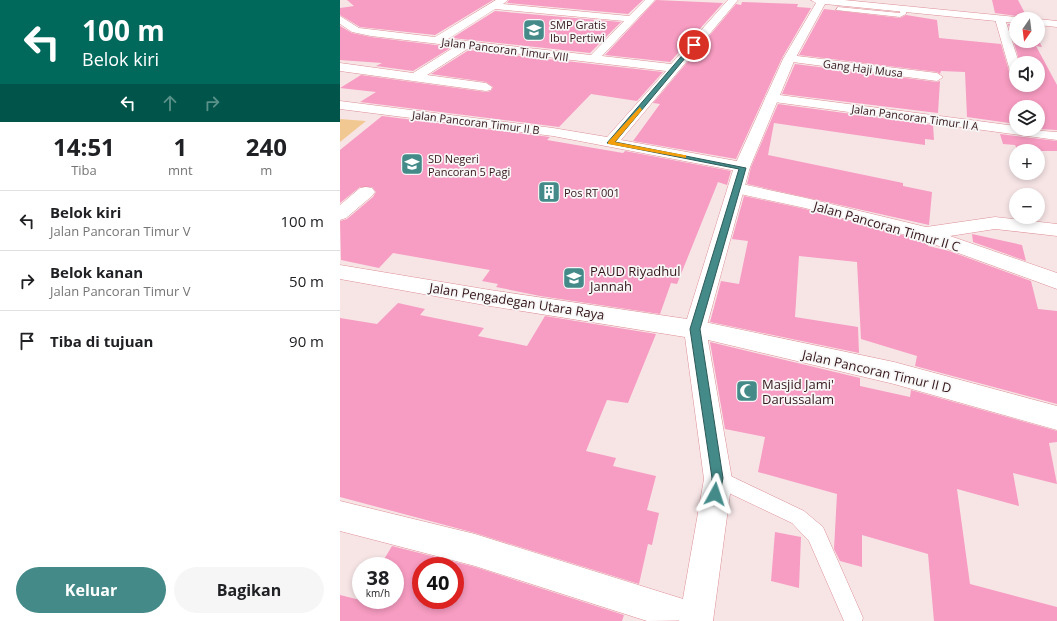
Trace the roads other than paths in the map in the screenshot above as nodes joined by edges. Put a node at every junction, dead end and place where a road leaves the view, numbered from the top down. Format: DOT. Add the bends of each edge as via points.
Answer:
graph roads {
  1 [pos="503,0"];
  2 [pos="650,0"];
  3 [pos="733,0"];
  4 [pos="825,2"];
  5 [pos="493,6"];
  6 [pos="903,9"];
  7 [pos="340,19"];
  8 [pos="631,19"];
  9 [pos="1000,19"];
  10 [pos="1009,20"];
  11 [pos="1045,23"];
  12 [pos="1057,24"];
  13 [pos="436,41"];
  14 [pos="465,45"];
  15 [pos="1011,56"];
  16 [pos="593,59"];
  17 [pos="789,59"];
  18 [pos="340,67"];
  19 [pos="674,68"];
  20 [pos="415,77"];
  21 [pos="937,77"];
  22 [pos="486,87"];
  23 [pos="772,98"];
  24 [pos="340,105"];
  25 [pos="1057,136"];
  26 [pos="610,143"];
  27 [pos="742,168"];
  28 [pos="738,188"];
  29 [pos="366,192"];
  30 [pos="340,214"];
  31 [pos="1057,230"];
  32 [pos="923,233"];
  33 [pos="340,272"];
  34 [pos="1057,281"];
  35 [pos="695,329"];
  36 [pos="1057,418"];
  37 [pos="718,478"];
  38 [pos="340,516"];
  39 [pos="853,618"];
  40 [pos="696,620"];
  1 -- 5 [label="street"];
  2 -- 8 [label="street"];
  3 -- 19 [label="street"];
  4 -- 6 [label="street"];
  4 -- 6 [label="lane" via="900,15 903,14"];
  4 -- 17 [label="street"];
  5 -- 8 [label="street"];
  5 -- 13 [label="street"];
  6 -- 9 [label="street"];
  7 -- 13 [label="street, Jalan Pancoran Timur VIII" via="356,30"];
  8 -- 16 [label="street"];
  9 -- 10 [label="street"];
  9 -- 15 [label="street"];
  11 -- 12 [label="street"];
  13 -- 14 [label="street, Jalan Pancoran Timur VIII"];
  14 -- 16 [label="street, Jalan Pancoran Timur VIII"];
  14 -- 20 [label="street"];
  16 -- 19 [label="street, Jalan Pancoran Timur VIII"];
  17 -- 21 [label="street, Gang Haji Musa"];
  17 -- 23 [label="street"];
  18 -- 20 [label="street"];
  19 -- 26 [label="street"];
  20 -- 22 [label="street"];
  23 -- 25 [label="street, Jalan Pancoran Timur II A"];
  23 -- 27 [label="street"];
  24 -- 26 [label="street, Jalan Pancoran Timur II B" via="553,132"];
  26 -- 27 [label="street, Jalan Pancoran Timur II B"];
  27 -- 28 [label="street"];
  28 -- 32 [label="street, Jalan Pancoran Timur II C"];
  28 -- 35 [label="street"];
  29 -- 30 [label="street"];
  31 -- 32 [label="street" via="994,223"];
  32 -- 34 [label="street, Jalan Pancoran Timur II C"];
  33 -- 35 [label="street, Jalan Pengadegan Utara Raya"];
  35 -- 36 [label="street, Jalan Pancoran Timur II D" via="894,374"];
  35 -- 37 [label="street"];
  37 -- 39 [label="lane" via="798,517 816,534"];
  37 -- 40 [label="street"];
  38 -- 40 [label="street" via="526,566"];
}
